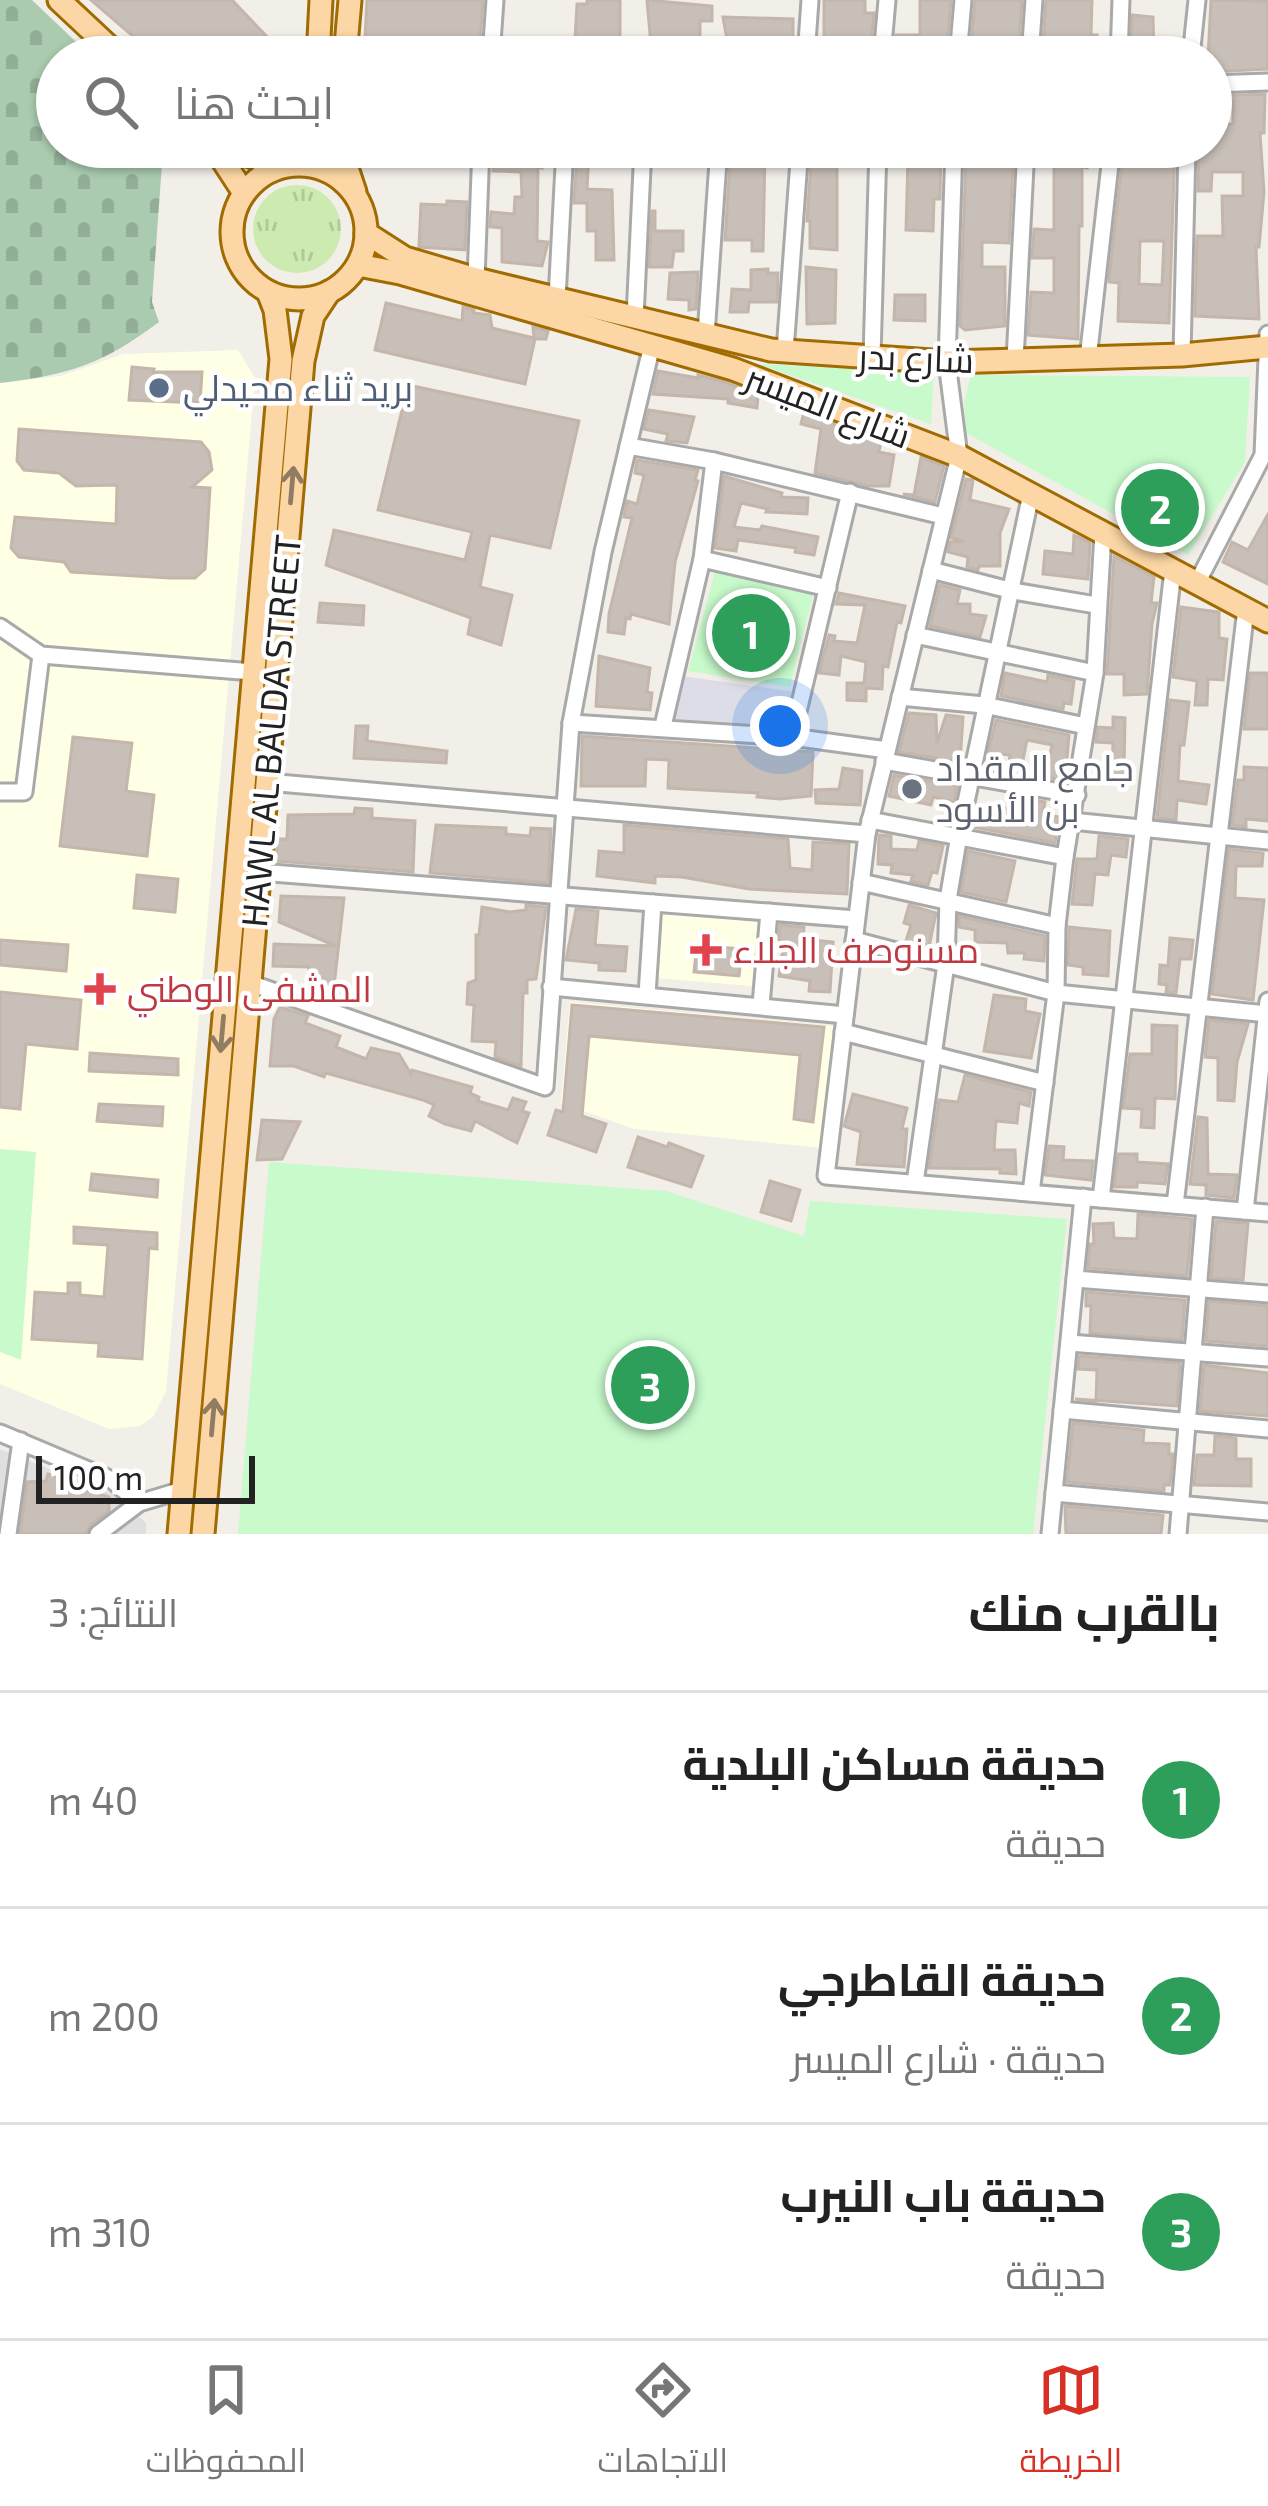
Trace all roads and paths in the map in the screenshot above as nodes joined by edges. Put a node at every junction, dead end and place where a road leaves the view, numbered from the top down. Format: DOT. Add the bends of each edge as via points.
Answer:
graph roads {
  1 [pos="321,0"];
  2 [pos="350,0"];
  3 [pos="495,0"];
  4 [pos="810,0"];
  5 [pos="887,0"];
  6 [pos="963,0"];
  7 [pos="1034,0"];
  8 [pos="1120,0"];
  9 [pos="1197,0"];
  10 [pos="67,3"];
  11 [pos="99,36"];
  12 [pos="319,36"];
  13 [pos="347,36"];
  14 [pos="492,36"];
  15 [pos="807,36"];
  16 [pos="884,36"];
  17 [pos="960,36"];
  18 [pos="1031,36"];
  19 [pos="1119,36"];
  20 [pos="1193,36"];
  21 [pos="1268,82"];
  22 [pos="1232,83"];
  23 [pos="228,168"];
  24 [pos="276,168"];
  25 [pos="317,168"];
  26 [pos="347,168"];
  27 [pos="481,168"];
  28 [pos="564,168"];
  29 [pos="642,168"];
  30 [pos="718,168"];
  31 [pos="798,168"];
  32 [pos="877,168"];
  33 [pos="953,168"];
  34 [pos="1025,168"];
  35 [pos="1110,168"];
  36 [pos="1186,168"];
  37 [pos="244,193"];
  38 [pos="358,198"];
  39 [pos="367,233"];
  40 [pos="358,265"];
  41 [pos="476,279"];
  42 [pos="268,292"];
  43 [pos="329,292"];
  44 [pos="556,299"];
  45 [pos="634,317"];
  46 [pos="1268,334"];
  47 [pos="706,335"];
  48 [pos="652,345"];
  49 [pos="1268,347"];
  50 [pos="785,351"];
  51 [pos="1183,355"];
  52 [pos="872,357"];
  53 [pos="1088,359"];
  54 [pos="1015,360"];
  55 [pos="947,362"];
  56 [pos="628,446"];
  57 [pos="959,456"];
  58 [pos="1266,456"];
  59 [pos="714,461"];
  60 [pos="850,492"];
  61 [pos="1031,494"];
  62 [pos="943,516"];
  63 [pos="1103,533"];
  64 [pos="702,559"];
  65 [pos="932,570"];
  66 [pos="1173,570"];
  67 [pos="1197,583"];
  68 [pos="829,588"];
  69 [pos="1013,591"];
  70 [pos="1096,605"];
  71 [pos="1246,609"];
  72 [pos="1268,621"];
  73 [pos="0,627"];
  74 [pos="915,635"];
  75 [pos="998,652"];
  76 [pos="41,655"];
  77 [pos="254,672"];
  78 [pos="1095,673"];
  79 [pos="900,697"];
  80 [pos="984,705"];
  81 [pos="571,723"];
  82 [pos="662,726"];
  83 [pos="1086,726"];
  84 [pos="792,736"];
  85 [pos="886,756"];
  86 [pos="974,774"];
  87 [pos="267,782"];
  88 [pos="0,792"];
  89 [pos="1076,795"];
  90 [pos="564,808"];
  91 [pos="1072,821"];
  92 [pos="868,827"];
  93 [pos="1142,829"];
  94 [pos="958,835"];
  95 [pos="1218,837"];
  96 [pos="1268,841"];
  97 [pos="1065,857"];
  98 [pos="260,872"];
  99 [pos="862,882"];
  100 [pos="557,896"];
  101 [pos="948,900"];
  102 [pos="653,904"];
  103 [pos="769,912"];
  104 [pos="856,920"];
  105 [pos="1057,926"];
  106 [pos="854,940"];
  107 [pos="946,964"];
  108 [pos="250,983"];
  109 [pos="551,987"];
  110 [pos="1055,993"];
  111 [pos="647,995"];
  112 [pos="1124,1000"];
  113 [pos="1268,1001"];
  114 [pos="761,1005"];
  115 [pos="1198,1007"];
  116 [pos="1268,1014"];
  117 [pos="844,1023"];
  118 [pos="933,1055"];
  119 [pos="1045,1083"];
  120 [pos="915,1183"];
  121 [pos="1031,1193"];
  122 [pos="1092,1198"];
  123 [pos="1174,1205"];
  124 [pos="1205,1208"];
  125 [pos="1245,1211"];
  126 [pos="1268,1213"];
  127 [pos="1076,1279"];
  128 [pos="1198,1288"];
  129 [pos="1268,1294"];
  130 [pos="1069,1343"];
  131 [pos="1193,1352"];
  132 [pos="1268,1358"];
  133 [pos="1062,1410"];
  134 [pos="1187,1421"];
  135 [pos="1268,1429"];
  136 [pos="0,1432"];
  137 [pos="21,1442"];
  138 [pos="182,1490"];
  139 [pos="1054,1493"];
  140 [pos="139,1502"];
  141 [pos="1180,1504"];
  142 [pos="1268,1512"];
  143 [pos="8,1534"];
  144 [pos="98,1534"];
  145 [pos="179,1534"];
  146 [pos="203,1534"];
  147 [pos="1049,1534"];
  148 [pos="1178,1534"];
  1 -- 12 [label="main road"];
  2 -- 13 [label="main road"];
  3 -- 14 [label="street"];
  4 -- 15 [label="street"];
  5 -- 16 [label="street"];
  6 -- 17 [label="street"];
  7 -- 18 [label="street"];
  8 -- 19 [label="street"];
  9 -- 20 [label="street"];
  10 -- 11 [label="main road"];
  21 -- 22 [label="street"];
  23 -- 37 [label="main road"];
  24 -- 37 [label="main road"];
  25 -- 38 [label="main road"];
  26 -- 38 [label="main road"];
  27 -- 41 [label="street"];
  28 -- 44 [label="street"];
  29 -- 45 [label="street"];
  30 -- 47 [label="street"];
  31 -- 50 [label="street"];
  32 -- 52 [label="street"];
  33 -- 55 [label="street"];
  34 -- 54 [label="street"];
  35 -- 53 [label="street"];
  36 -- 51 [label="street"];
  37 -- 42 [label="main road" via="234,214 237,259"];
  38 -- 39 [label="main road"];
  39 -- 40 [label="main road"];
  39 -- 41 [label="main road, شارع بدر" via="405,258"];
  40 -- 43 [label="main road"];
  40 -- 48 [label="main road, شارع الميسر"];
  41 -- 44 [label="main road, شارع بدر"];
  42 -- 43 [label="main road"];
  42 -- 77 [label="main road, HAWL AL BALDA STREET" via="280,359"];
  87 -- 43 [label="main road, HAWL AL BALDA STREET, one-way" via="303,361 313,316"];
  44 -- 45 [label="main road, شارع بدر"];
  45 -- 47 [label="main road, شارع بدر"];
  46 -- 49 [label="street"];
  47 -- 50 [label="main road, شارع بدر"];
  48 -- 56 [label="street"];
  48 -- 57 [label="main road, شارع الميسر"];
  49 -- 51 [label="main road, شارع بدر"];
  49 -- 58 [label="street"];
  50 -- 52 [label="main road, شارع بدر"];
  51 -- 53 [label="main road, شارع بدر"];
  52 -- 55 [label="main road, شارع بدر"];
  53 -- 54 [label="main road, شارع بدر"];
  54 -- 55 [label="main road, شارع بدر"];
  55 -- 57 [label="street"];
  56 -- 59 [label="street"];
  56 -- 81 [label="street"];
  57 -- 61 [label="main road, شارع الميسر"];
  57 -- 62 [label="street"];
  58 -- 67 [label="street"];
  59 -- 60 [label="street"];
  59 -- 64 [label="street"];
  60 -- 62 [label="street"];
  60 -- 68 [label="street"];
  61 -- 63 [label="main road, شارع الميسر"];
  61 -- 69 [label="street"];
  62 -- 65 [label="street"];
  63 -- 66 [label="main road, شارع الميسر"];
  63 -- 70 [label="street"];
  64 -- 68 [label="street"];
  64 -- 82 [label="street"];
  65 -- 69 [label="street"];
  65 -- 74 [label="street"];
  66 -- 67 [label="main road, شارع الميسر"];
  66 -- 93 [label="street"];
  67 -- 71 [label="main road, شارع الميسر"];
  68 -- 84 [label="street"];
  69 -- 70 [label="street"];
  69 -- 75 [label="street"];
  70 -- 78 [label="street"];
  71 -- 72 [label="main road, شارع الميسر"];
  71 -- 95 [label="street"];
  73 -- 76 [label="street"];
  74 -- 75 [label="street"];
  74 -- 79 [label="street"];
  75 -- 78 [label="street"];
  75 -- 80 [label="street"];
  76 -- 77 [label="street"];
  76 -- 88 [label="street" via="24,792"];
  77 -- 138 [label="main road, HAWL AL BALDA STREET, one-way"];
  78 -- 83 [label="street"];
  79 -- 80 [label="street"];
  79 -- 85 [label="street"];
  80 -- 83 [label="street"];
  80 -- 86 [label="street"];
  81 -- 82 [label="street"];
  81 -- 90 [label="street"];
  82 -- 84 [label="street"];
  83 -- 89 [label="street"];
  84 -- 85 [label="street"];
  85 -- 86 [label="street"];
  85 -- 92 [label="street"];
  86 -- 89 [label="street"];
  86 -- 94 [label="street"];
  87 -- 90 [label="street"];
  87 -- 98 [label="main road, HAWL AL BALDA STREET"];
  89 -- 91 [label="street"];
  90 -- 92 [label="street"];
  90 -- 100 [label="street"];
  91 -- 93 [label="street"];
  91 -- 97 [label="street"];
  92 -- 94 [label="street"];
  92 -- 99 [label="street"];
  93 -- 95 [label="street"];
  93 -- 112 [label="street"];
  94 -- 97 [label="street"];
  94 -- 101 [label="street"];
  95 -- 96 [label="street"];
  95 -- 115 [label="street"];
  97 -- 105 [label="street"];
  98 -- 100 [label="street"];
  98 -- 108 [label="main road, HAWL AL BALDA STREET"];
  99 -- 101 [label="street"];
  99 -- 104 [label="street"];
  100 -- 102 [label="street"];
  100 -- 109 [label="street"];
  101 -- 105 [label="street"];
  101 -- 107 [label="street"];
  102 -- 103 [label="street"];
  102 -- 111 [label="street"];
  103 -- 104 [label="street"];
  103 -- 114 [label="street"];
  104 -- 106 [label="street"];
  105 -- 110 [label="street"];
  106 -- 107 [label="street"];
  106 -- 117 [label="street"];
  107 -- 110 [label="street"];
  107 -- 118 [label="street"];
  108 -- 109 [label="street" via="544,1087"];
  146 -- 108 [label="main road, HAWL AL BALDA STREET, one-way"];
  109 -- 111 [label="street"];
  110 -- 112 [label="street"];
  110 -- 119 [label="street"];
  111 -- 114 [label="street"];
  112 -- 115 [label="street"];
  112 -- 122 [label="street"];
  113 -- 116 [label="street"];
  114 -- 117 [label="street"];
  115 -- 116 [label="street"];
  115 -- 123 [label="street"];
  116 -- 125 [label="street"];
  117 -- 118 [label="street"];
  117 -- 120 [label="street" via="826,1176"];
  118 -- 119 [label="street"];
  118 -- 120 [label="street"];
  119 -- 121 [label="street"];
  120 -- 121 [label="street"];
  121 -- 122 [label="street"];
  122 -- 123 [label="street"];
  122 -- 127 [label="street"];
  123 -- 124 [label="street"];
  124 -- 125 [label="street"];
  124 -- 128 [label="street"];
  125 -- 126 [label="street"];
  127 -- 128 [label="street"];
  127 -- 130 [label="street"];
  128 -- 129 [label="street"];
  128 -- 131 [label="street"];
  130 -- 131 [label="street"];
  130 -- 133 [label="street"];
  131 -- 132 [label="street"];
  131 -- 134 [label="street"];
  133 -- 134 [label="street"];
  133 -- 139 [label="street"];
  134 -- 135 [label="street"];
  134 -- 141 [label="street"];
  136 -- 137 [label="street"];
  137 -- 140 [label="street" via="112,1480"];
  137 -- 143 [label="street"];
  138 -- 140 [label="street"];
  138 -- 145 [label="main road, HAWL AL BALDA STREET"];
  139 -- 141 [label="street"];
  139 -- 147 [label="street"];
  140 -- 144 [label="street"];
  141 -- 142 [label="street"];
  141 -- 148 [label="street"];
}
